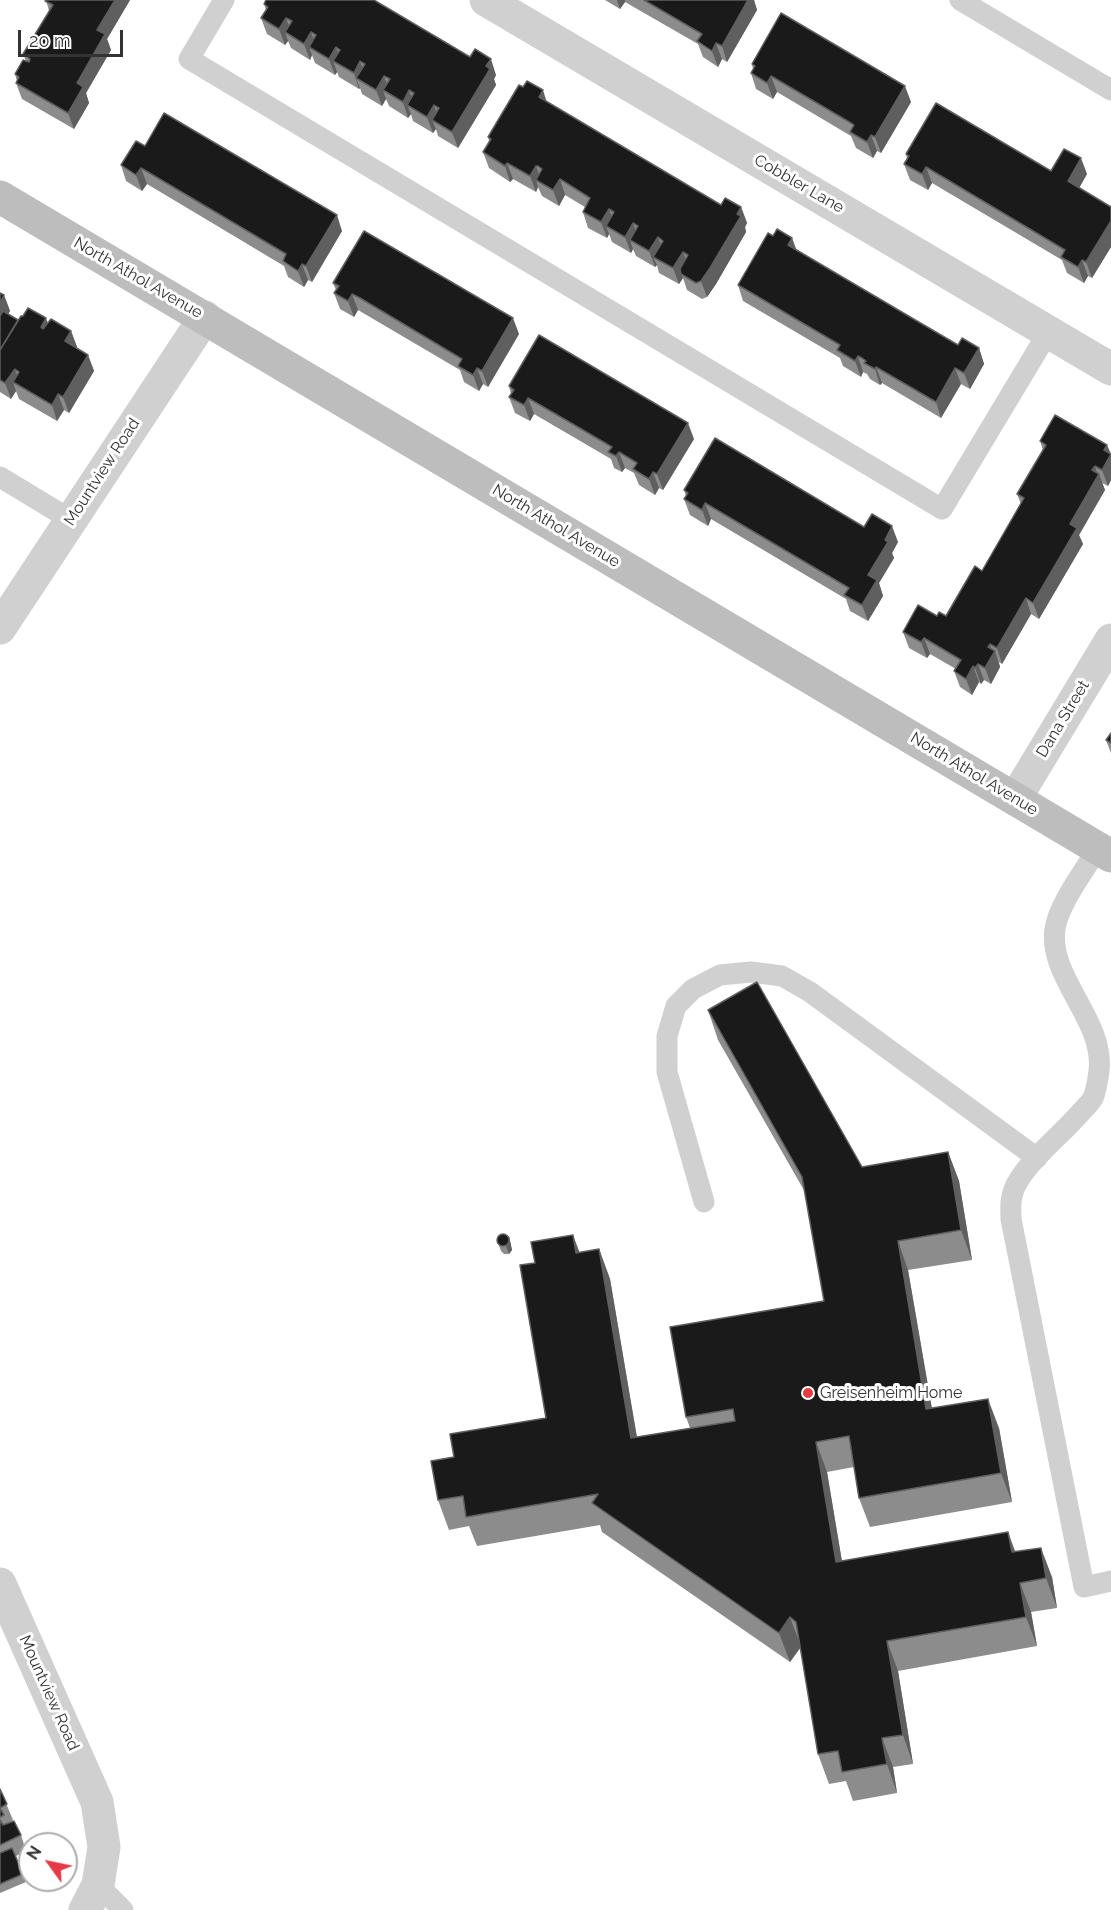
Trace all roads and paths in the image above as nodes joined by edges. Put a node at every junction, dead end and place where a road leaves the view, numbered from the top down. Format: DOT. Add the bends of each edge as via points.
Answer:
graph roads {
  1 [pos="224,0"];
  2 [pos="486,0"];
  3 [pos="960,0"];
  4 [pos="1111,90"];
  5 [pos="0,197"];
  6 [pos="205,317"];
  7 [pos="1049,331"];
  8 [pos="1111,369"];
  9 [pos="0,477"];
  10 [pos="71,520"];
  11 [pos="0,628"];
  12 [pos="1111,640"];
  13 [pos="1015,799"];
  14 [pos="1104,852"];
  15 [pos="1037,1158"];
  16 [pos="704,1202"];
  17 [pos="1111,1581"];
  18 [pos="0,1584"];
  19 [pos="91,1898"];
  20 [pos="123,1910"];
  1 -- 7 [label="lane" via="189,59 942,509"];
  2 -- 7 [label="street, Cobbler Lane"];
  3 -- 4 [label="lane"];
  5 -- 6 [label="street, North Athol Avenue"];
  6 -- 10 [label="street, Mountview Road"];
  6 -- 13 [label="street, North Athol Avenue"];
  7 -- 8 [label="street, Cobbler Lane"];
  9 -- 10 [label="lane"];
  10 -- 11 [label="street, Mountview Road"];
  12 -- 13 [label="street, Dana Street"];
  13 -- 14 [label="street, North Athol Avenue"];
  14 -- 15 [label="lane" via="1062,905 1055,929 1056,952 1064,975 1098,1046 1099,1070 1093,1098"];
  15 -- 16 [label="lane" via="810,992 782,976 751,972 720,975 693,989 676,1006 667,1036 667,1072"];
  15 -- 17 [label="lane" via="1021,1176 1012,1195 1011,1219 1084,1587"];
  18 -- 19 [label="street, Mountview Road" via="97,1802 104,1847"];
  19 -- 20 [label="lane"];
}
